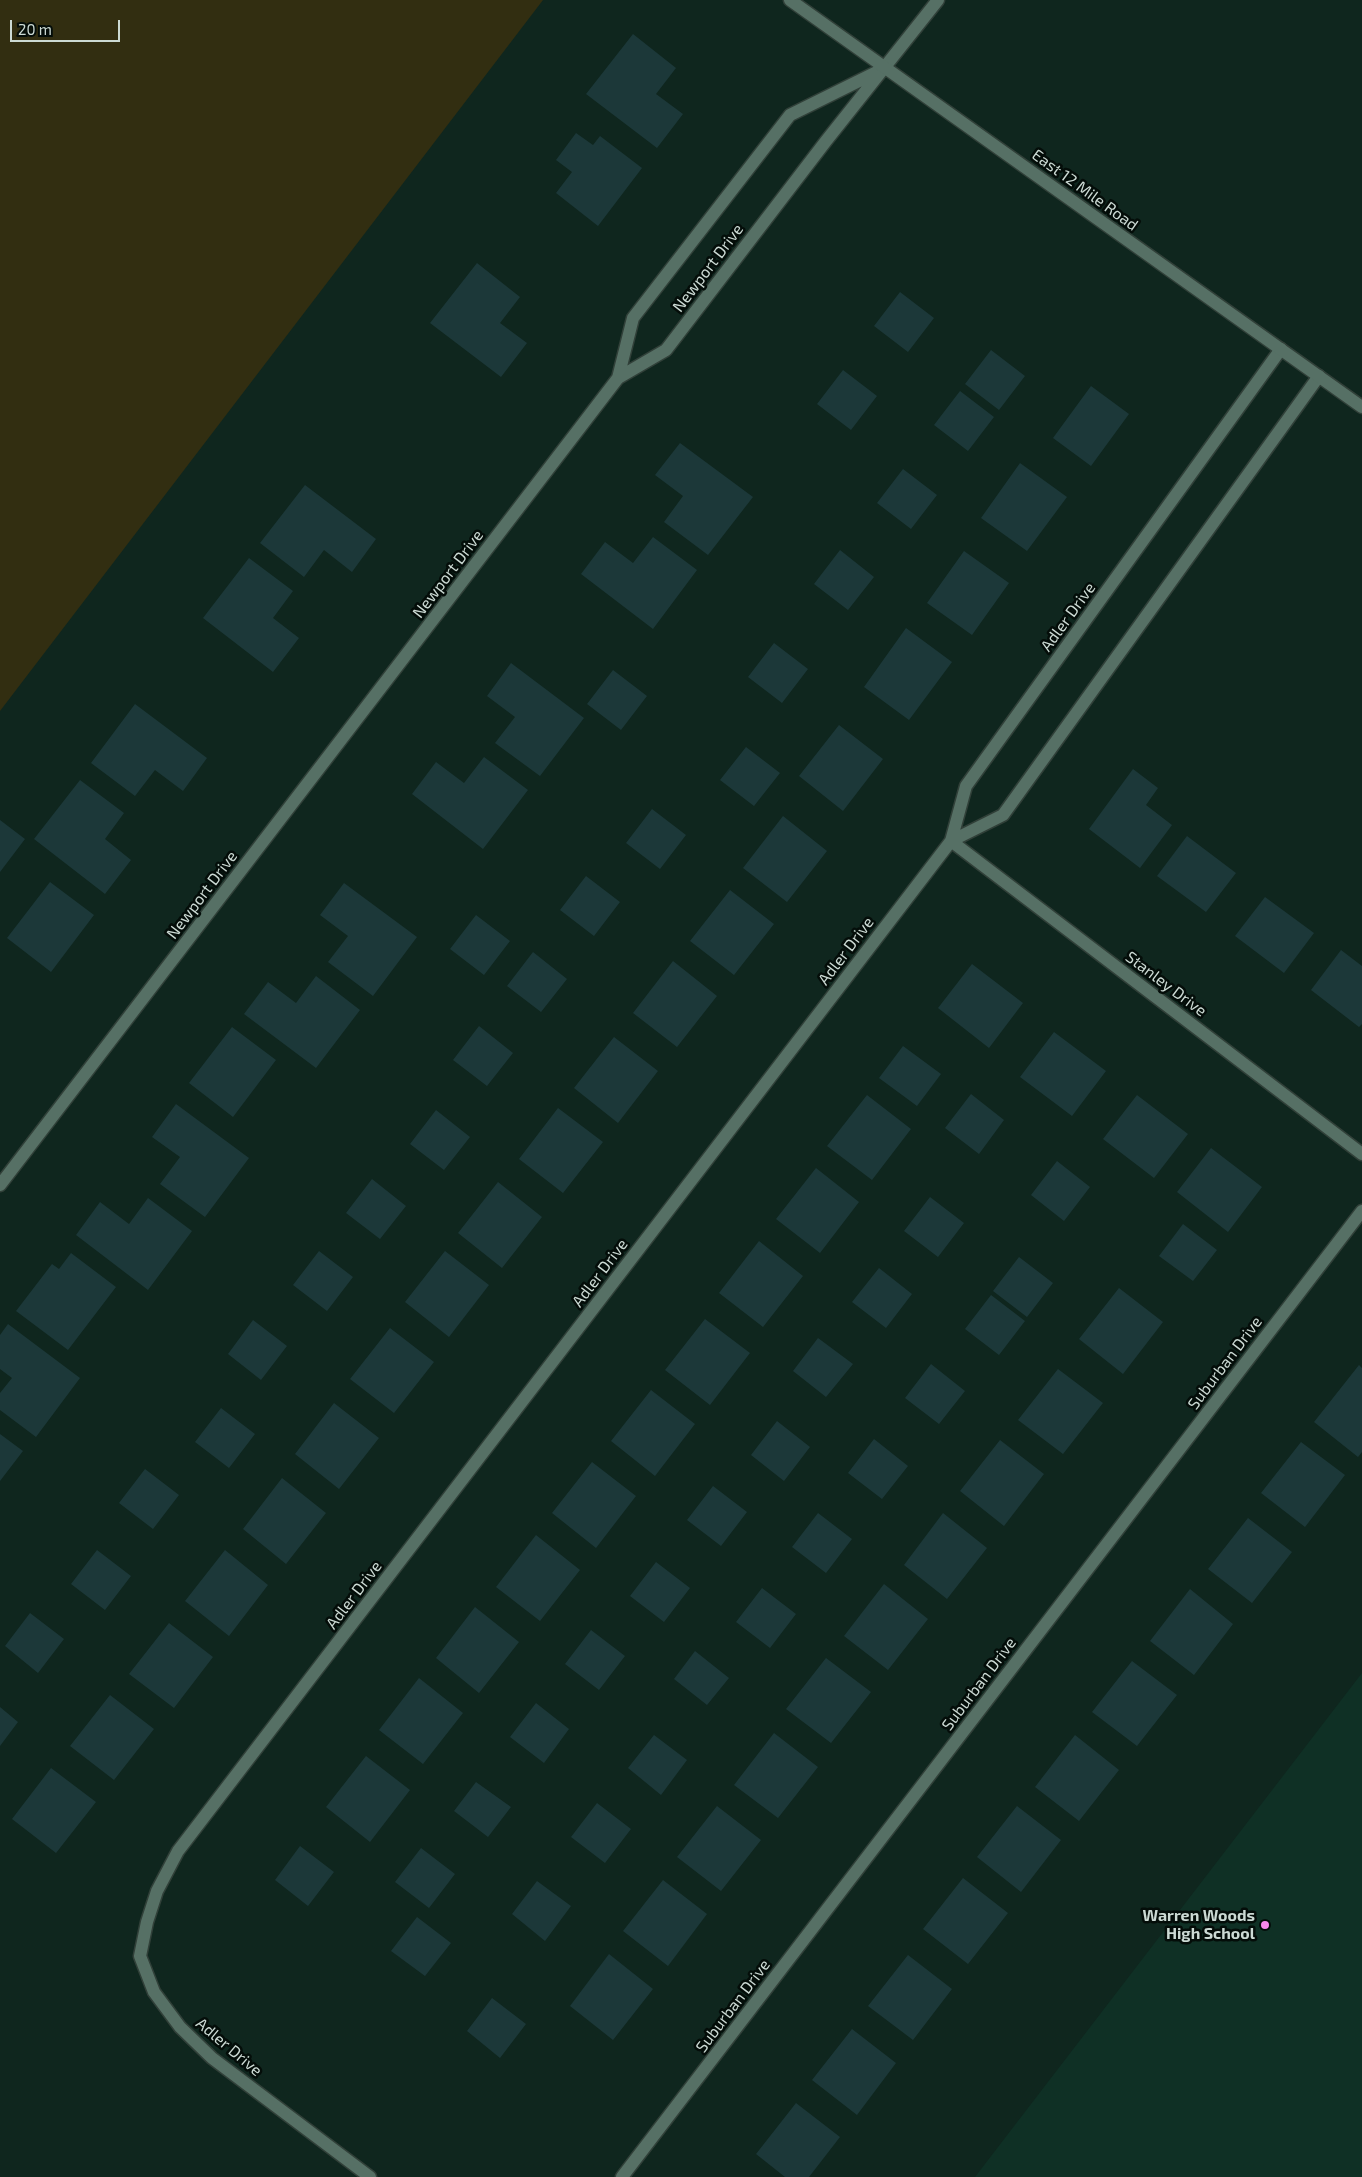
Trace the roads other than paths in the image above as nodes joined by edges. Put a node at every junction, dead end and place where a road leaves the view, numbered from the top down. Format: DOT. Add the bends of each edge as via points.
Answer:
graph roads {
  1 [pos="790,0"];
  2 [pos="938,0"];
  3 [pos="886,68"];
  4 [pos="1281,348"];
  5 [pos="1319,376"];
  6 [pos="618,378"];
  7 [pos="1362,407"];
  8 [pos="950,841"];
  9 [pos="1362,1154"];
  10 [pos="0,1185"];
  11 [pos="1362,1211"];
  12 [pos="370,2177"];
  13 [pos="622,2177"];
  1 -- 3 [label="street, East 12 Mile Road"];
  2 -- 3 [label="street, Newport Drive"];
  3 -- 4 [label="street, East 12 Mile Road"];
  3 -- 6 [label="street, Newport Drive" via="666,350"];
  3 -- 6 [label="street" via="790,115 633,318"];
  4 -- 5 [label="street, East 12 Mile Road"];
  4 -- 8 [label="street, Adler Drive" via="966,786"];
  5 -- 7 [label="street, East 12 Mile Road"];
  5 -- 8 [label="street" via="1003,815"];
  6 -- 10 [label="street, Newport Drive"];
  8 -- 9 [label="street, Stanley Drive"];
  8 -- 12 [label="street, Adler Drive" via="178,1851 157,1891 140,1956 154,1992 175,2020 212,2058"];
  11 -- 13 [label="street, Suburban Drive"];
}
